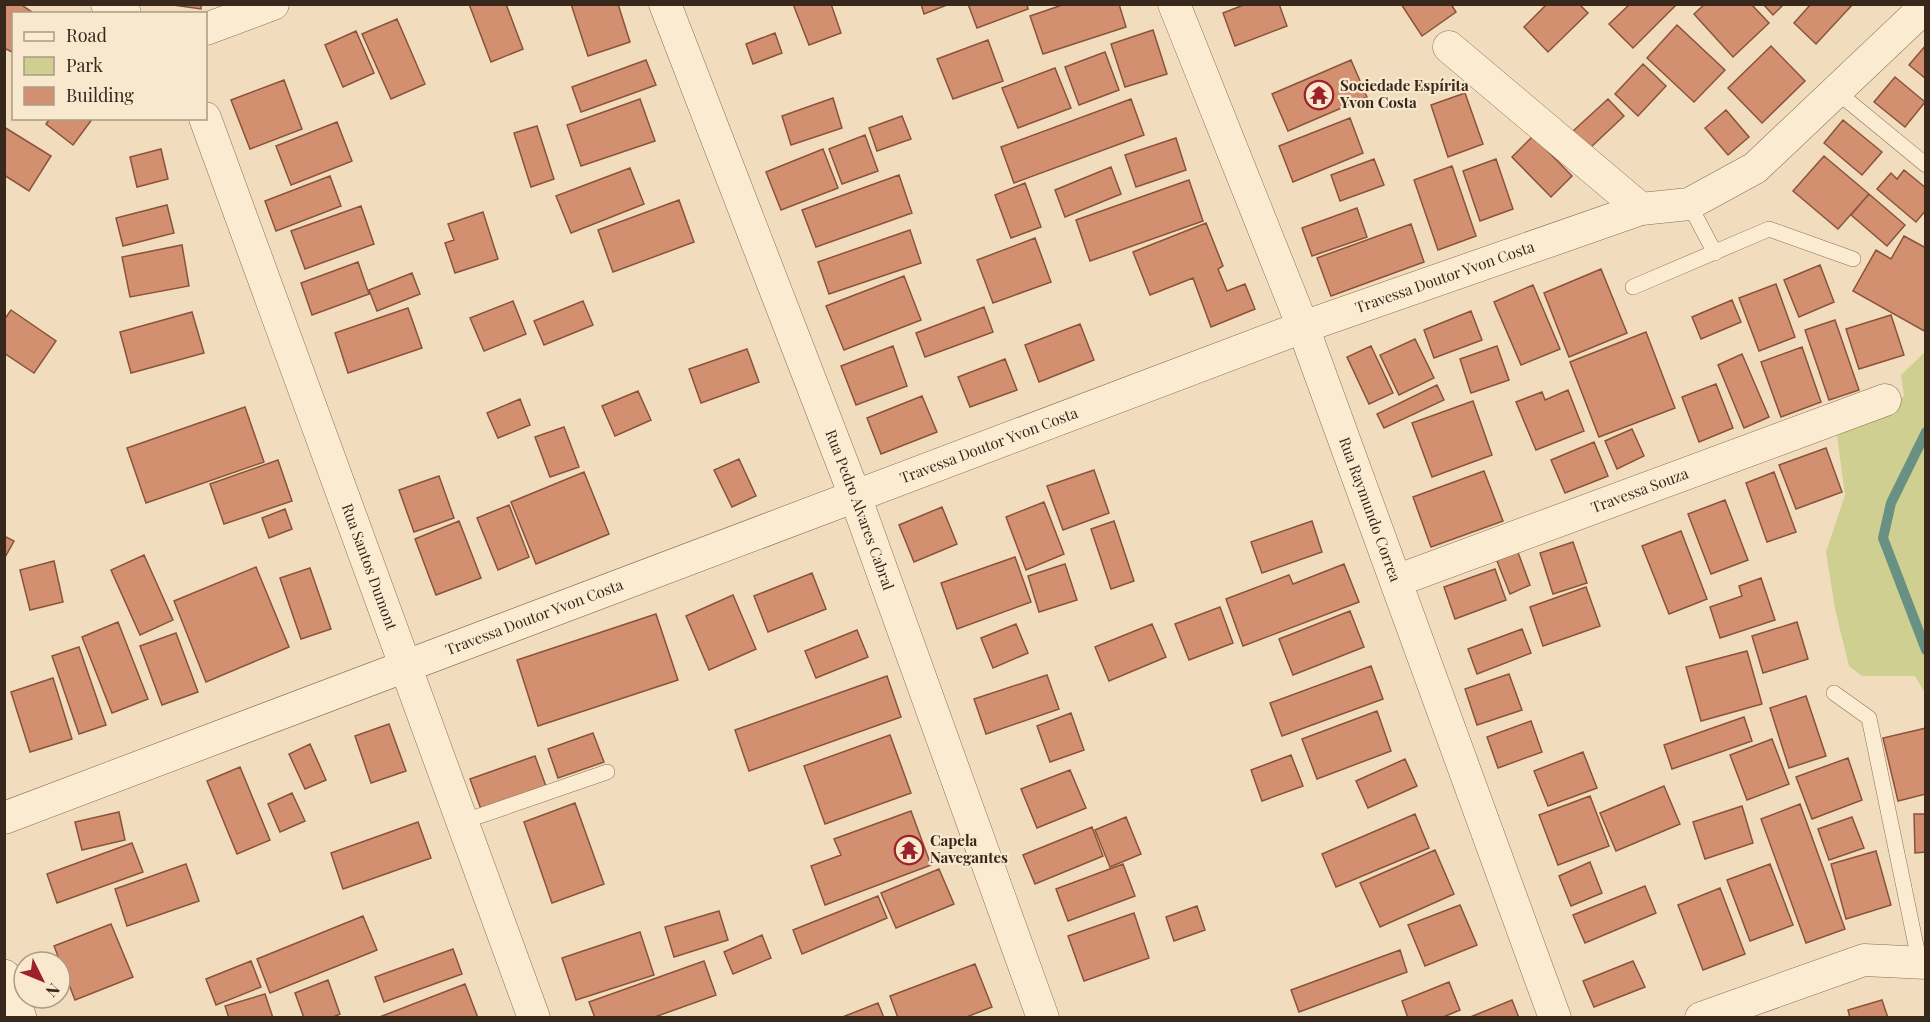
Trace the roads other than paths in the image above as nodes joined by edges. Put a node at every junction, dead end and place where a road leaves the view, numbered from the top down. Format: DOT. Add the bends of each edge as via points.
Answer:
graph roads {
  1 [pos="107,4"];
  2 [pos="273,4"];
  3 [pos="665,4"];
  4 [pos="1174,4"];
  5 [pos="1926,6"];
  6 [pos="121,12"];
  7 [pos="207,29"];
  8 [pos="1449,46"];
  9 [pos="1836,91"];
  10 [pos="206,120"];
  11 [pos="1926,165"];
  12 [pos="1689,204"];
  13 [pos="1641,209"];
  14 [pos="1715,253"];
  15 [pos="1853,259"];
  16 [pos="1633,287"];
  17 [pos="1303,327"];
  18 [pos="1884,400"];
  19 [pos="855,496"];
  20 [pos="1396,581"];
  21 [pos="405,666"];
  22 [pos="1834,693"];
  23 [pos="607,772"];
  24 [pos="4,818"];
  25 [pos="462,822"];
  26 [pos="1922,962"];
  27 [pos="4,976"];
  28 [pos="20,1017"];
  29 [pos="534,1017"];
  30 [pos="1043,1017"];
  31 [pos="1555,1017"];
  32 [pos="1701,1017"];
  1 -- 6 [label="street"];
  2 -- 7 [label="street"];
  3 -- 19 [label="street, Rua Pedro Alvares Cabral"];
  4 -- 17 [label="street, Rua Raymundo Correa"];
  5 -- 9 [label="street, Travessa Doutor Yvon Costa"];
  8 -- 13 [label="street"];
  9 -- 11 [label="lane"];
  9 -- 12 [label="street, Travessa Doutor Yvon Costa" via="1755,168"];
  10 -- 21 [label="street, Rua Santos Dumont"];
  12 -- 13 [label="street, Travessa Doutor Yvon Costa"];
  12 -- 14 [label="lane"];
  13 -- 17 [label="street, Travessa Doutor Yvon Costa"];
  14 -- 15 [label="lane" via="1768,229"];
  14 -- 16 [label="lane"];
  17 -- 19 [label="street, Travessa Doutor Yvon Costa"];
  17 -- 20 [label="street, Rua Raymundo Correa"];
  18 -- 20 [label="street, Travessa Souza"];
  19 -- 21 [label="street, Travessa Doutor Yvon Costa"];
  19 -- 30 [label="street, Rua Pedro Alvares Cabral"];
  20 -- 31 [label="street, Rua Raymundo Correa"];
  21 -- 24 [label="street, Travessa Doutor Yvon Costa"];
  21 -- 25 [label="street, Rua Santos Dumont"];
  22 -- 26 [label="lane" via="1869,718"];
  23 -- 25 [label="lane"];
  25 -- 29 [label="street, Rua Santos Dumont"];
  26 -- 32 [label="street" via="1864,960"];
  27 -- 28 [label="street"];
}
